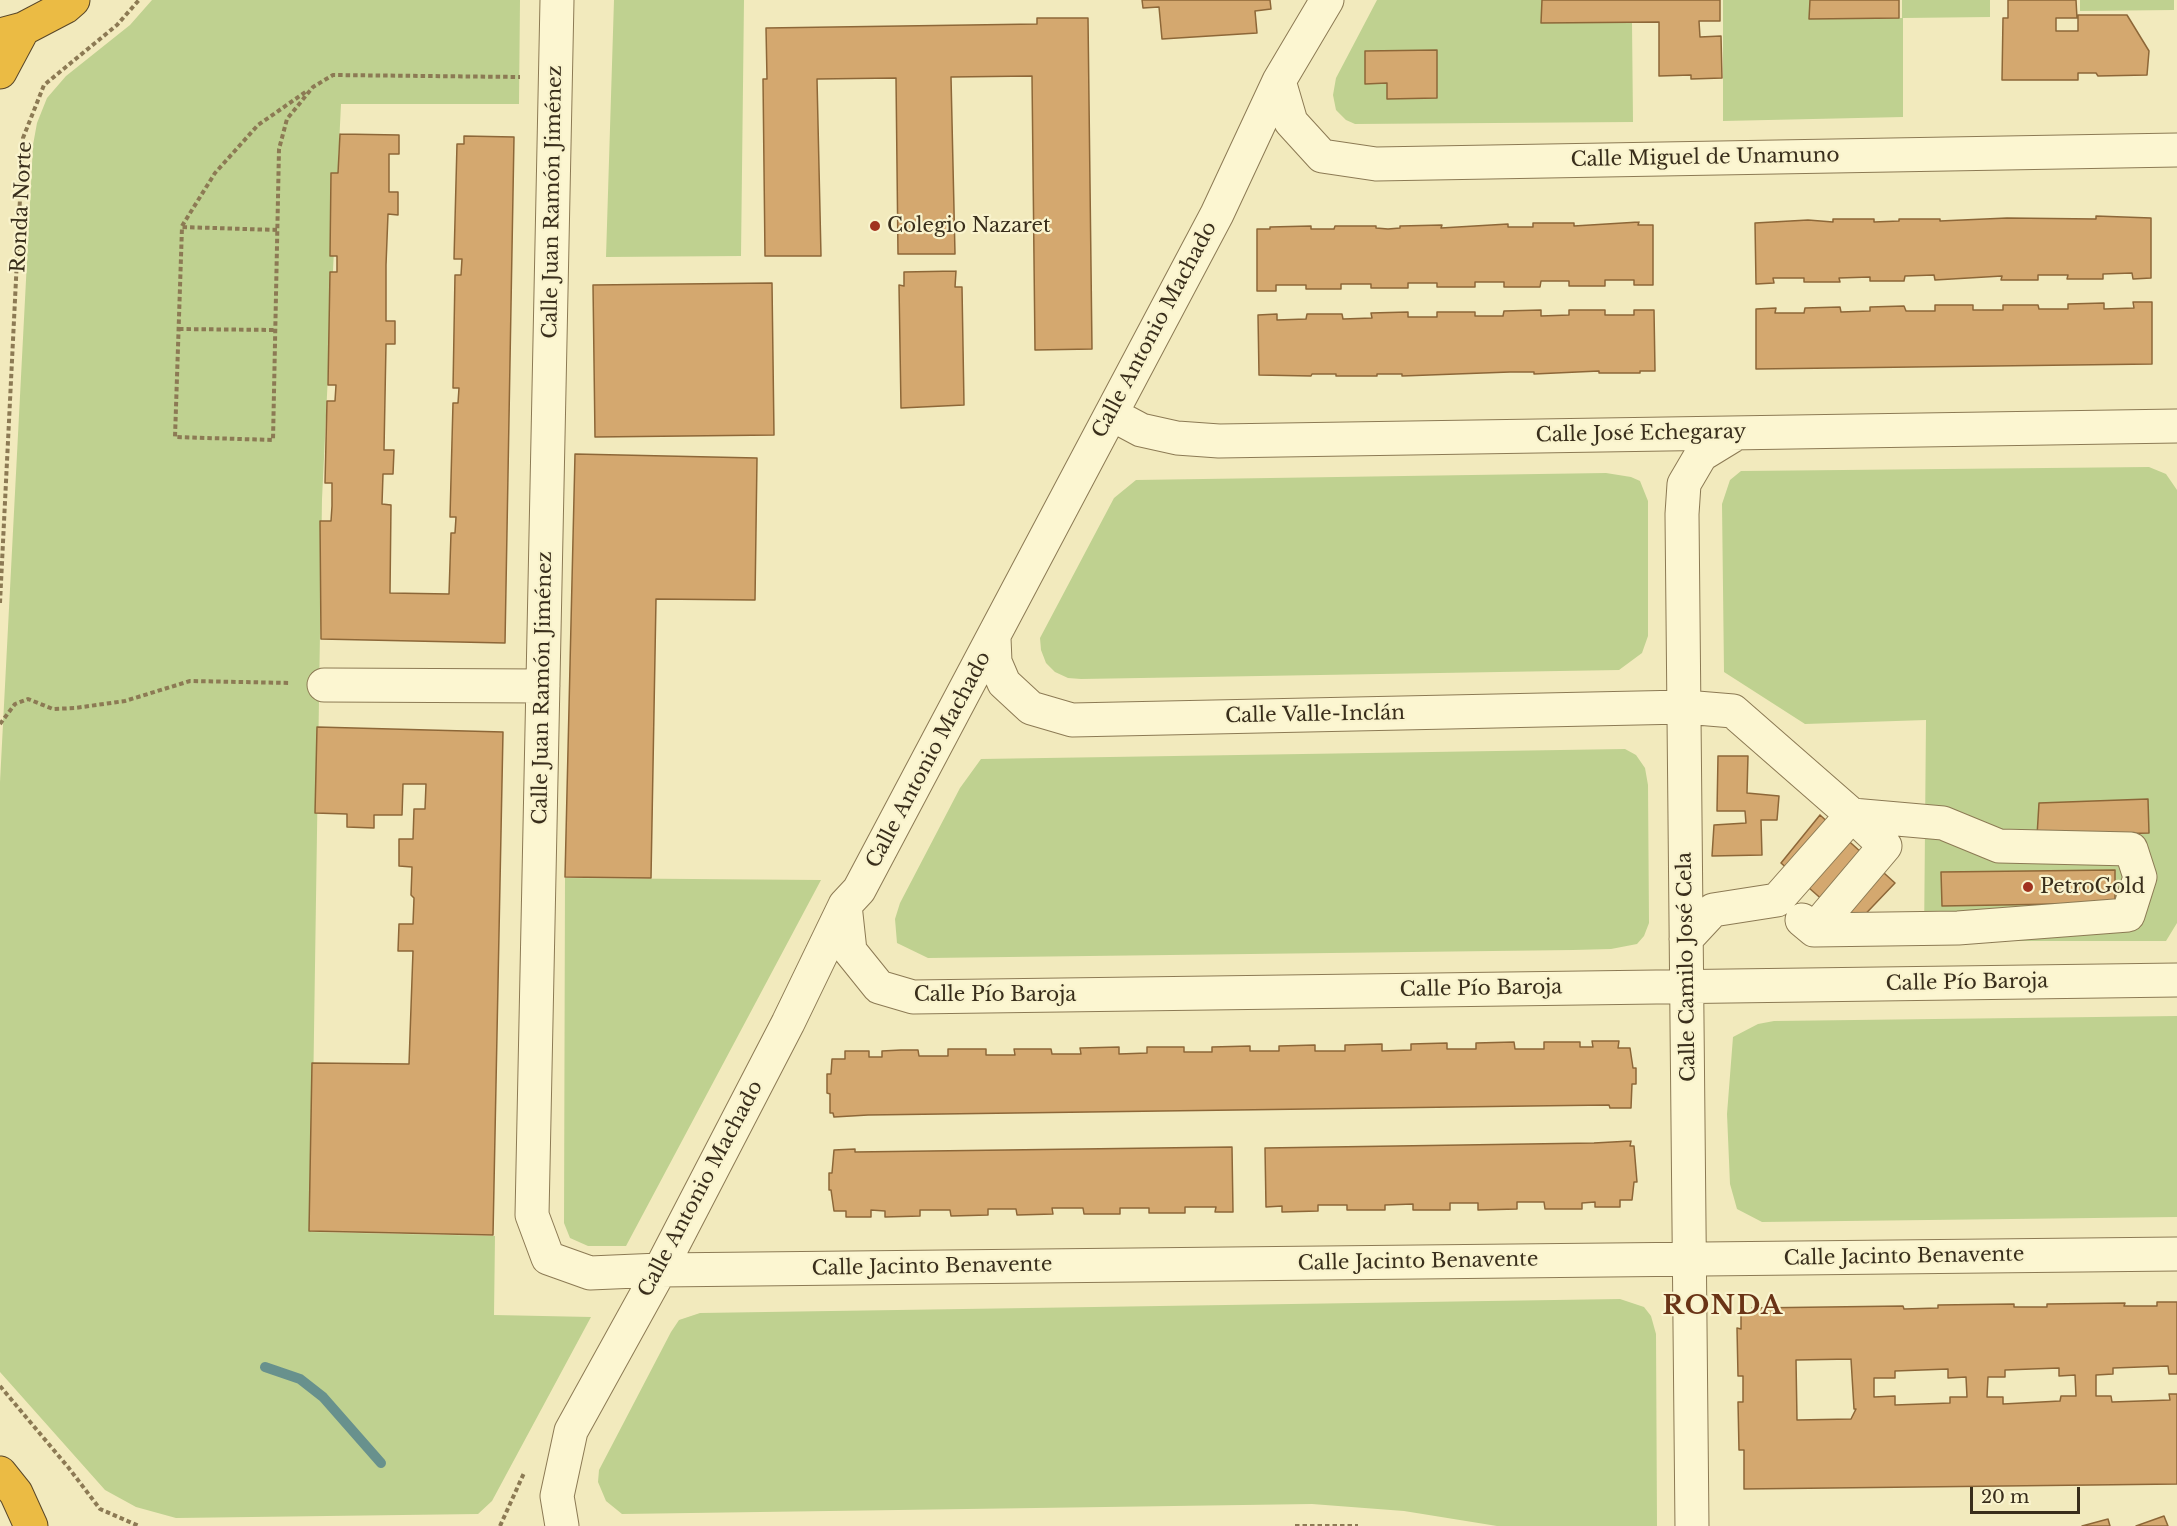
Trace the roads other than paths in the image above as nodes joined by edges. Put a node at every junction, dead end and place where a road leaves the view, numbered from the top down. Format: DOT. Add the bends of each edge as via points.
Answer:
graph roads {
  1 [pos="73,0"];
  2 [pos="557,0"];
  3 [pos="1327,0"];
  4 [pos="12,32"];
  5 [pos="0,72"];
  6 [pos="1279,81"];
  7 [pos="2177,150"];
  8 [pos="1111,414"];
  9 [pos="2177,426"];
  10 [pos="1737,433"];
  11 [pos="994,638"];
  12 [pos="324,685"];
  13 [pos="543,686"];
  14 [pos="1685,707"];
  15 [pos="1852,815"];
  16 [pos="1777,900"];
  17 [pos="845,905"];
  18 [pos="1814,930"];
  19 [pos="1686,939"];
  20 [pos="2177,980"];
  21 [pos="1687,987"];
  22 [pos="2177,1254"];
  23 [pos="1689,1259"];
  24 [pos="660,1270"];
  25 [pos="0,1473"];
  26 [pos="31,1526"];
  27 [pos="562,1526"];
  28 [pos="1692,1526"];
  1 -- 4 [label="highway"];
  2 -- 13 [label="street, Calle Juan Ramón Jiménez"];
  3 -- 6 [label="street, Calle Antonio Machado"];
  4 -- 5 [label="highway"];
  6 -- 7 [label="street, Calle Miguel de Unamuno" via="1291,122 1322,156 1376,164"];
  6 -- 8 [label="street, Calle Antonio Machado" via="1217,214"];
  8 -- 10 [label="street, Calle José Echegaray" via="1141,430 1219,441"];
  8 -- 11 [label="street, Calle Antonio Machado"];
  9 -- 10 [label="street, Calle José Echegaray"];
  10 -- 14 [label="street, Calle Camilo José Cela" via="1701,455 1684,484"];
  11 -- 14 [label="street, Calle Valle-Inclán" via="995,662 1004,683 1031,708 1072,720"];
  11 -- 17 [label="street, Calle Antonio Machado" via="859,890"];
  12 -- 13 [label="street"];
  13 -- 24 [label="street, Calle Juan Ramón Jiménez" via="532,1215 548,1258 590,1273"];
  14 -- 15 [label="street, Calle Valle-Inclán" via="1733,711"];
  14 -- 19 [label="street, Calle Camilo José Cela"];
  15 -- 16 [label="street"];
  15 -- 18 [label="street, Calle Valle-Inclán" via="1885,846"];
  15 -- 18 [label="street" via="1943,824 1999,846 2131,849 2140,877 2128,915 1958,928"];
  16 -- 18 [label="street"];
  16 -- 19 [label="street" via="1713,910"];
  17 -- 21 [label="street, Calle Pío Baroja" via="850,951 879,987 913,997"];
  17 -- 24 [label="street, Calle Antonio Machado"];
  19 -- 21 [label="street, Calle Camilo José Cela"];
  20 -- 21 [label="street, Calle Pío Baroja"];
  21 -- 23 [label="street, Calle Camilo José Cela"];
  22 -- 23 [label="street, Calle Jacinto Benavente"];
  23 -- 24 [label="street, Calle Jacinto Benavente"];
  23 -- 28 [label="street, Calle Camilo José Cela"];
  24 -- 27 [label="street, Calle Antonio Machado" via="571,1431 557,1496"];
  25 -- 26 [label="highway" via="16,1493"];
}
